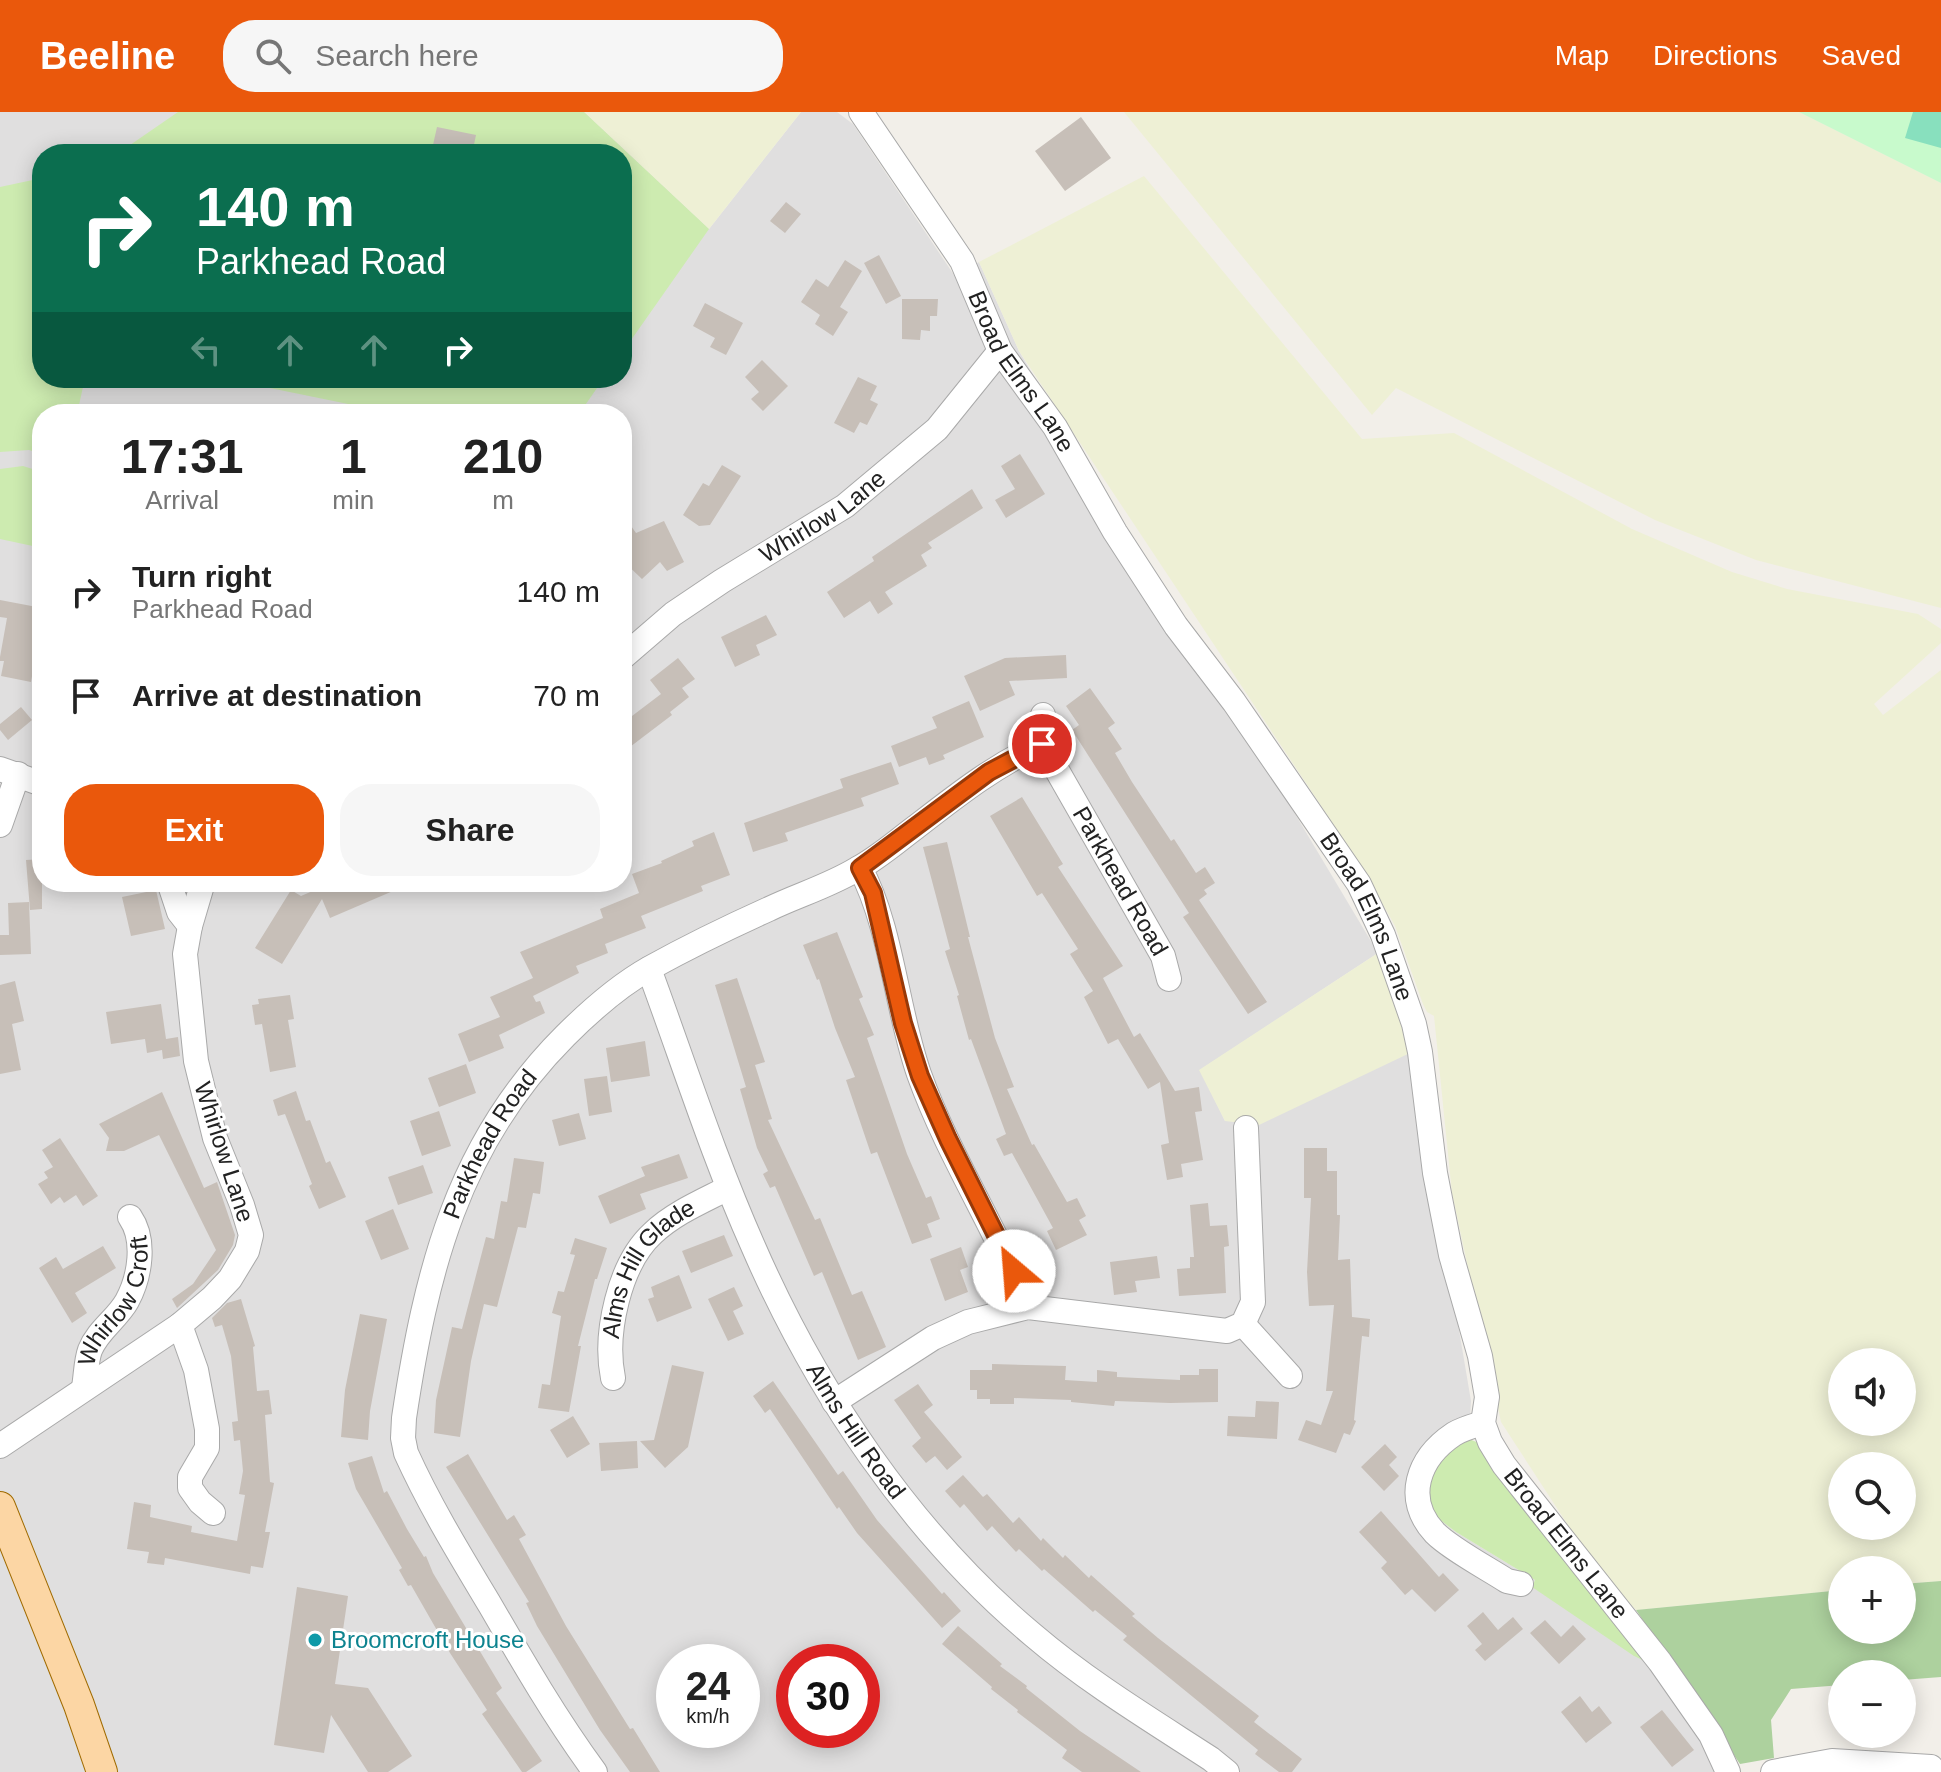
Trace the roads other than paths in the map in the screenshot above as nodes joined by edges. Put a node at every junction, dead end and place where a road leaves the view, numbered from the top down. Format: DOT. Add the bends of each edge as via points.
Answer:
graph roads {
  1 [pos="861,112"];
  2 [pos="1000,351"];
  3 [pos="632,649"];
  4 [pos="1043,715"];
  5 [pos="1042,744"];
  6 [pos="9,772"];
  7 [pos="32,780"];
  8 [pos="0,825"];
  9 [pos="860,868"];
  10 [pos="172,892"];
  11 [pos="200,892"];
  12 [pos="190,926"];
  13 [pos="649,969"];
  14 [pos="1169,979"];
  15 [pos="1246,1128"];
  16 [pos="728,1188"];
  17 [pos="130,1217"];
  18 [pos="1028,1307"];
  19 [pos="1243,1324"];
  20 [pos="180,1325"];
  21 [pos="1290,1376"];
  22 [pos="613,1378"];
  23 [pos="84,1387"];
  24 [pos="834,1402"];
  25 [pos="1483,1423"];
  26 [pos="0,1446"];
  27 [pos="0,1507"];
  28 [pos="213,1513"];
  29 [pos="1521,1584"];
  30 [pos="1931,1767"];
  31 [pos="102,1772"];
  32 [pos="595,1772"];
  33 [pos="1227,1772"];
  34 [pos="1728,1772"];
  35 [pos="1773,1772"];
  1 -- 2 [label="street, Broad Elms Lane" via="962,261"];
  2 -- 3 [label="street, Whirlow Lane" via="937,429 845,506 722,581"];
  2 -- 25 [label="street, Broad Elms Lane" via="1055,427 1176,626 1359,884 1383,935 1420,1052 1435,1173 1487,1397"];
  4 -- 5 [label="street"];
  5 -- 9 [label="street, Parkhead Road" via="989,772"];
  5 -- 14 [label="street, Parkhead Road" via="1163,956"];
  6 -- 7 [label="street"];
  6 -- 8 [label="street"];
  9 -- 13 [label="street, Parkhead Road"];
  9 -- 18 [label="street" via="873,893 920,1076"];
  10 -- 12 [label="street"];
  11 -- 12 [label="street, Whirlow Lane"];
  12 -- 20 [label="street, Whirlow Lane" via="185,954 196,1061 215,1138 251,1235 230,1279"];
  13 -- 16 [label="street, Alms Hill Road"];
  13 -- 32 [label="street, Parkhead Road" via="617,989 551,1050 486,1136 443,1237 425,1299 404,1418 406,1453 450,1537"];
  15 -- 19 [label="street" via="1253,1302"];
  16 -- 22 [label="street, Alms Hill Glade" via="670,1219 642,1245 617,1300"];
  16 -- 24 [label="street, Alms Hill Road" via="782,1309"];
  17 -- 23 [label="street, Whirlow Croft" via="141,1255 134,1281 127,1300 90,1352"];
  18 -- 19 [label="street" via="1227,1331"];
  18 -- 24 [label="street" via="968,1322 933,1338"];
  19 -- 21 [label="street"];
  20 -- 23 [label="street, Whirlow Lane"];
  20 -- 28 [label="street" via="196,1370 207,1429 207,1448 190,1477 190,1488"];
  23 -- 26 [label="street, Whirlow Lane"];
  24 -- 33 [label="street, Alms Hill Road" via="934,1536 978,1585 1033,1636"];
  25 -- 29 [label="street" via="1455,1434 1433,1452 1423,1465 1418,1499 1436,1535 1507,1581"];
  25 -- 34 [label="street, Broad Elms Lane" via="1504,1465 1660,1662 1711,1735"];
  27 -- 31 [label="main road"];
  30 -- 35 [label="street" via="1832,1761"];
}
